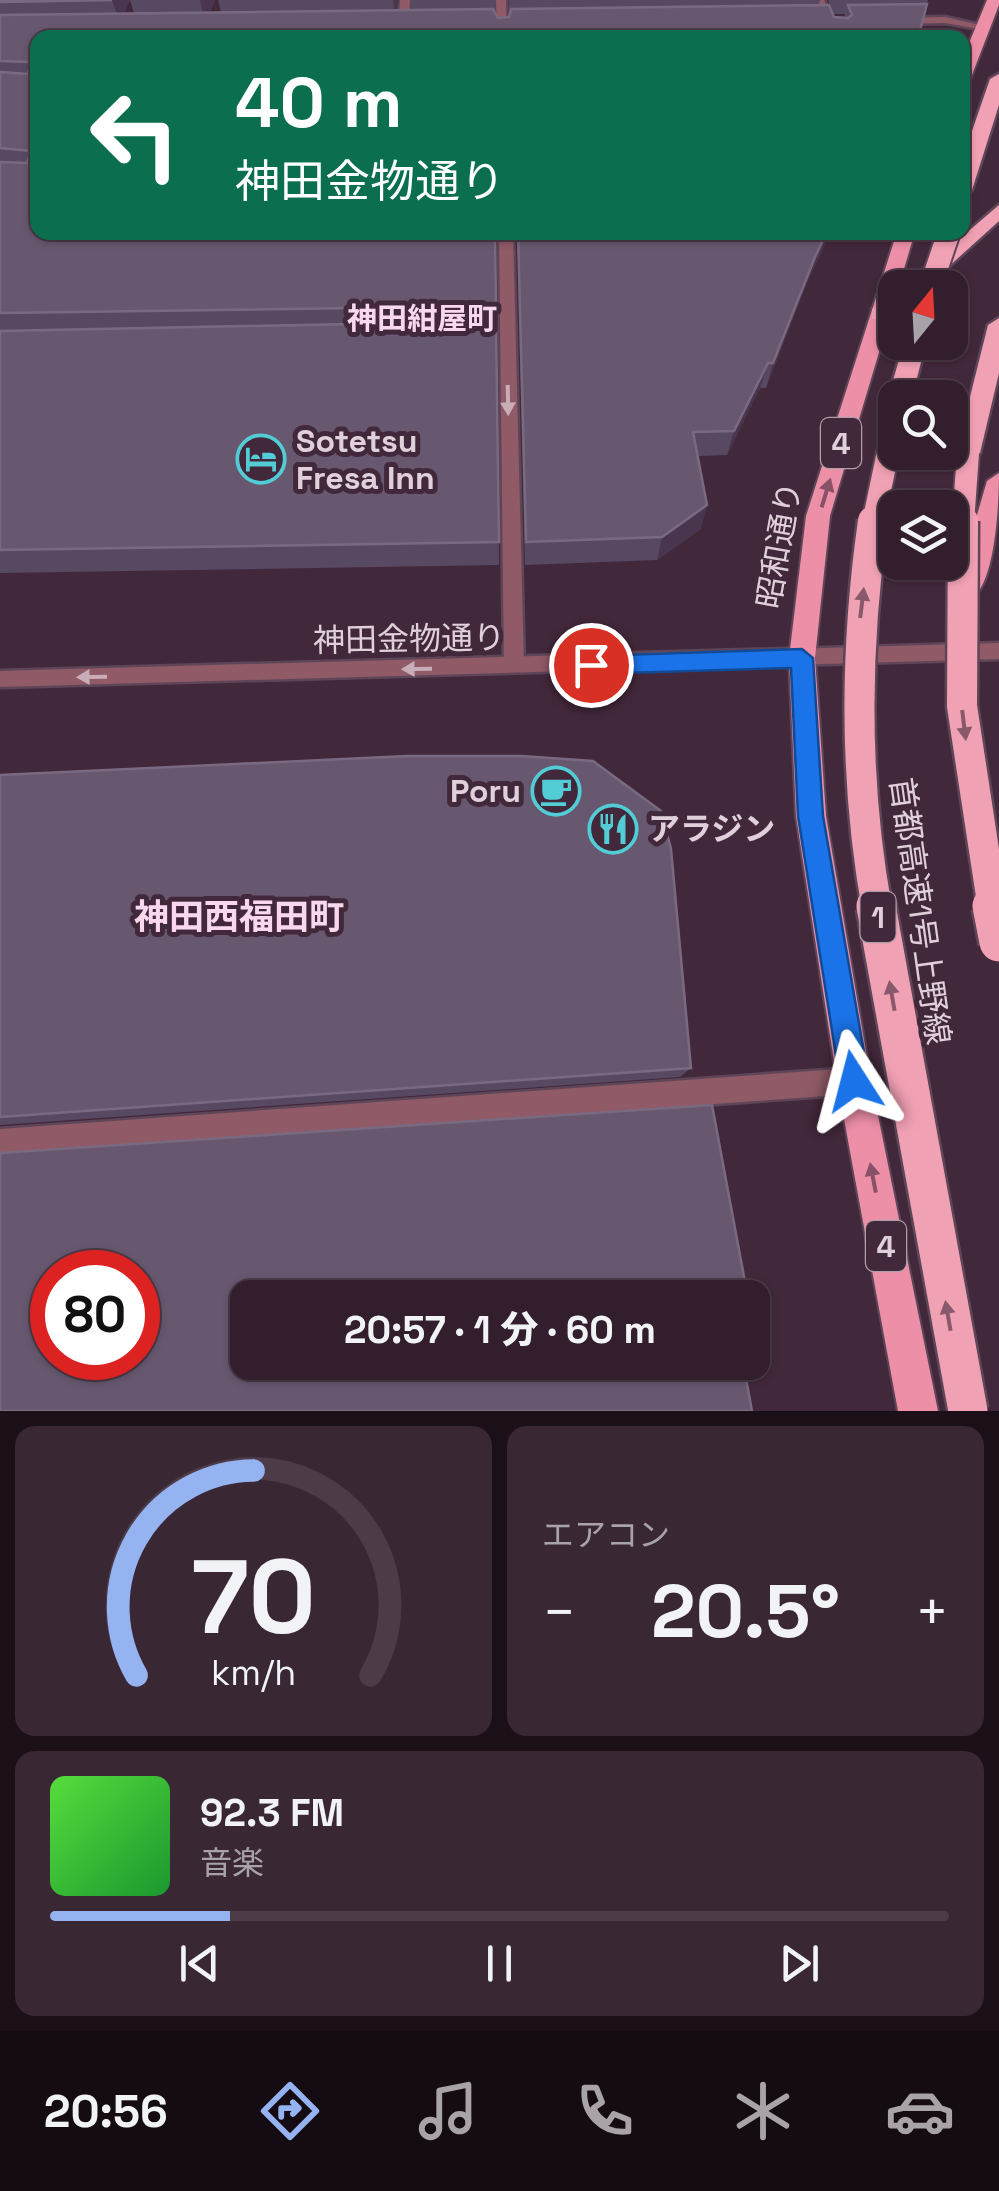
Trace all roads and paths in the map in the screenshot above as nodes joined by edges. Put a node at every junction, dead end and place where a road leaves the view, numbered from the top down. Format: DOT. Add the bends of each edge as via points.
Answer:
graph roads {
  1 [pos="405,0"];
  2 [pos="501,0"];
  3 [pos="819,0"];
  4 [pos="994,0"];
  5 [pos="887,22"];
  6 [pos="812,23"];
  7 [pos="830,23"];
  8 [pos="849,23"];
  9 [pos="522,26"];
  10 [pos="423,27"];
  11 [pos="482,27"];
  12 [pos="384,28"];
  13 [pos="404,28"];
  14 [pos="984,28"];
  15 [pos="494,30"];
  16 [pos="502,30"];
  17 [pos="509,30"];
  18 [pos="833,30"];
  19 [pos="970,61"];
  20 [pos="999,79"];
  21 [pos="970,166"];
  22 [pos="999,211"];
  23 [pos="970,237"];
  24 [pos="506,240"];
  25 [pos="904,240"];
  26 [pos="945,240"];
  27 [pos="966,240"];
  28 [pos="897,270"];
  29 [pos="932,270"];
  30 [pos="936,270"];
  31 [pos="999,325"];
  32 [pos="878,338"];
  33 [pos="507,339"];
  34 [pos="487,340"];
  35 [pos="883,470"];
  36 [pos="999,481"];
  37 [pos="999,651"];
  38 [pos="950,656"];
  39 [pos="802,658"];
  40 [pos="514,666"];
  41 [pos="0,679"];
  42 [pos="999,942"];
  43 [pos="854,1081"];
  44 [pos="0,1142"];
  45 [pos="918,1411"];
  46 [pos="968,1411"];
  1 -- 13 [label="street"];
  2 -- 16 [label="street"];
  3 -- 7 [label="street"];
  4 -- 14 [label="highway"];
  5 -- 14 [label="street" via="945,20"];
  6 -- 7 [label="street"];
  7 -- 8 [label="street"];
  7 -- 18 [label="street"];
  9 -- 17 [label="street"];
  10 -- 13 [label="street"];
  11 -- 15 [label="street"];
  12 -- 13 [label="street"];
  14 -- 19 [label="highway"];
  20 -- 21 [label="highway"];
  22 -- 23 [label="highway"];
  24 -- 33 [label="street"];
  25 -- 28 [label="highway, 昭和通り / 4"];
  26 -- 30 [label="highway, bridge"];
  27 -- 29 [label="highway"];
  31 -- 42 [label="highway, one-way, bridge" via="968,453 958,587 962,707"];
  39 -- 32 [label="highway, 昭和通り / 4, one-way" via="818,516"];
  33 -- 34 [label="street"];
  33 -- 40 [label="street, one-way"];
  46 -- 35 [label="highway, 首都高速1号上野線 / 1, one-way, bridge" via="872,882 860,736 860,615"];
  36 -- 38 [label="highway"];
  37 -- 38 [label="street, 神田金物通り"];
  38 -- 39 [label="street, 神田金物通り"];
  39 -- 40 [label="street, 神田金物通り"];
  39 -- 43 [label="highway, 昭和通り / 4" via="810,816"];
  40 -- 41 [label="street, 神田金物通り, one-way"];
  43 -- 44 [label="street"];
  45 -- 43 [label="highway, 昭和通り / 4, one-way"];
}
